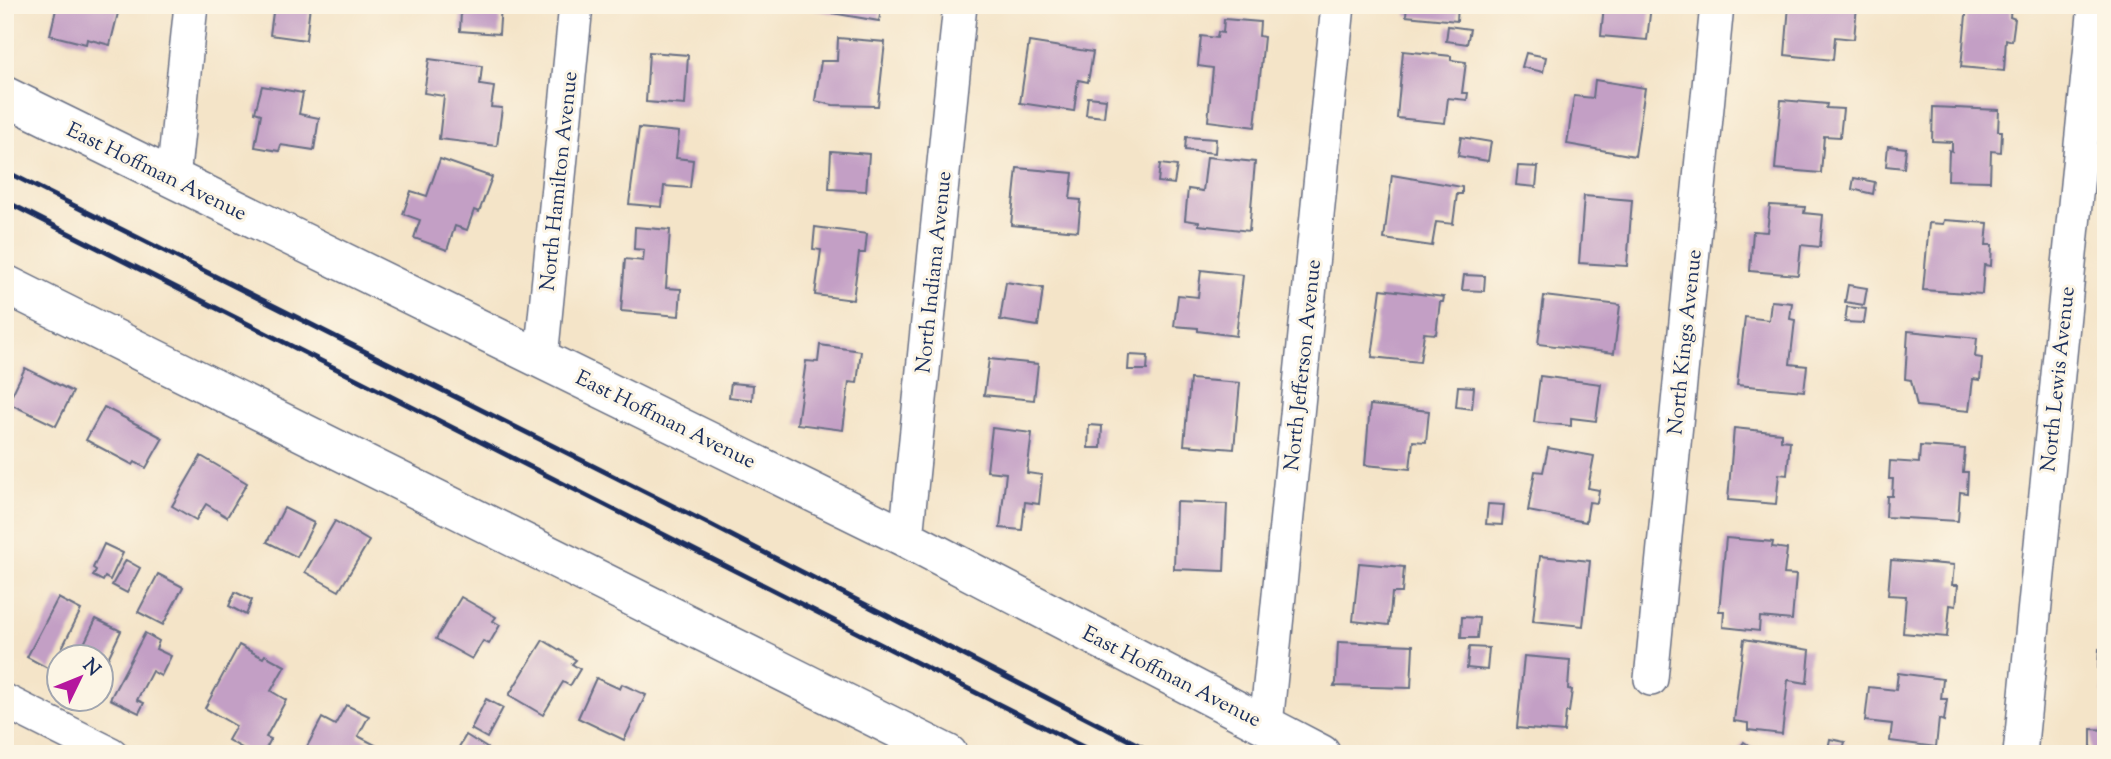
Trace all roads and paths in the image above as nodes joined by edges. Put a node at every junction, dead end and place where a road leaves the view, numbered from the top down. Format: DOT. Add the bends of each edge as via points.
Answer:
graph roads {
  1 [pos="191,5"];
  2 [pos="576,5"];
  3 [pos="960,5"];
  4 [pos="1338,5"];
  5 [pos="1717,5"];
  6 [pos="2095,5"];
  7 [pos="5,96"];
  8 [pos="173,179"];
  9 [pos="5,284"];
  10 [pos="541,358"];
  11 [pos="906,538"];
  12 [pos="1651,680"];
  13 [pos="5,701"];
  14 [pos="1266,725"];
  15 [pos="111,754"];
  16 [pos="948,754"];
  17 [pos="1321,754"];
  18 [pos="2020,754"];
  1 -- 8 [label="street"];
  2 -- 10 [label="street, North Hamilton Avenue"];
  3 -- 11 [label="street, North Indiana Avenue"];
  4 -- 14 [label="street, North Jefferson Avenue"];
  5 -- 12 [label="street, North Kings Avenue"];
  6 -- 18 [label="street, North Lewis Avenue"];
  7 -- 8 [label="street, East Hoffman Avenue"];
  8 -- 10 [label="street, East Hoffman Avenue"];
  9 -- 16 [label="street"];
  10 -- 11 [label="street, East Hoffman Avenue"];
  11 -- 14 [label="street, East Hoffman Avenue"];
  13 -- 15 [label="street"];
  14 -- 17 [label="street, East Hoffman Avenue"];
}
